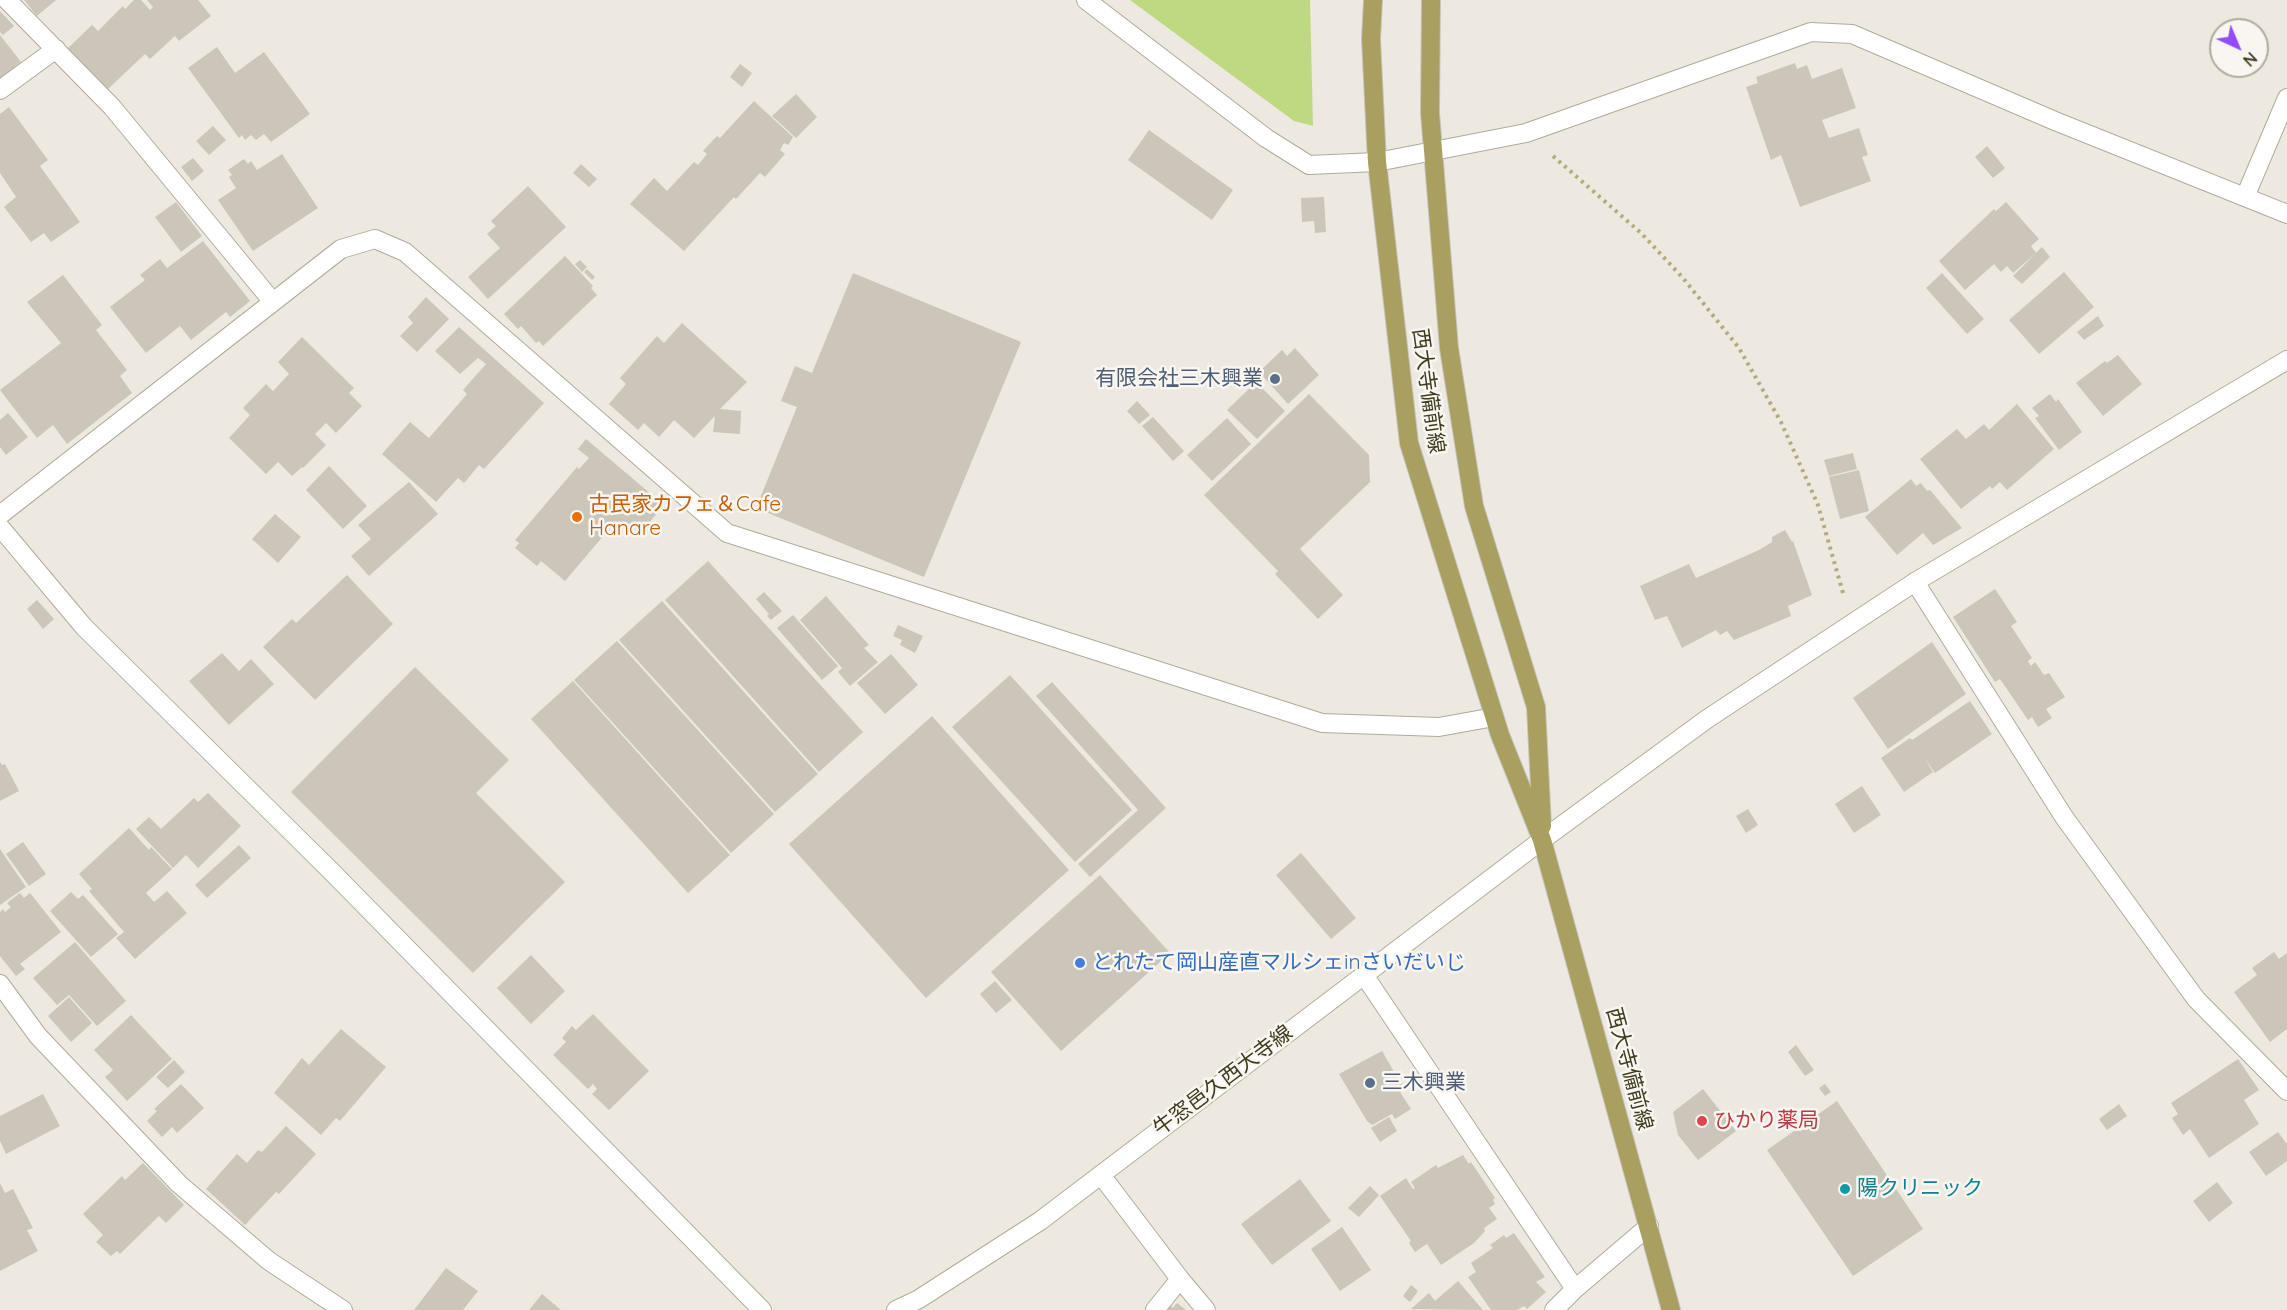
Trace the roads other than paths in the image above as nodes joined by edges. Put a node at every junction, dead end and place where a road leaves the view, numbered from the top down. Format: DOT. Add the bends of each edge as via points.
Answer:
graph roads {
  1 [pos="8,0"];
  2 [pos="1086,0"];
  3 [pos="1373,0"];
  4 [pos="1431,0"];
  5 [pos="56,49"];
  6 [pos="0,90"];
  7 [pos="2287,98"];
  8 [pos="1433,151"];
  9 [pos="1377,162"];
  10 [pos="2245,197"];
  11 [pos="2287,214"];
  12 [pos="273,302"];
  13 [pos="2287,360"];
  14 [pos="0,515"];
  15 [pos="0,527"];
  16 [pos="1915,582"];
  17 [pos="1494,717"];
  18 [pos="1542,840"];
  19 [pos="1365,975"];
  20 [pos="0,984"];
  21 [pos="2287,1091"];
  22 [pos="1101,1175"];
  23 [pos="1649,1226"];
  24 [pos="1180,1279"];
  25 [pos="1575,1288"];
  26 [pos="343,1310"];
  27 [pos="762,1310"];
  28 [pos="896,1310"];
  29 [pos="1155,1310"];
  30 [pos="1206,1310"];
  31 [pos="1554,1310"];
  32 [pos="1671,1310"];
  1 -- 5 [label="street"];
  2 -- 9 [label="street" via="1266,138 1309,165"];
  3 -- 9 [label="main road, 西大寺備前線"];
  4 -- 8 [label="main road, 西大寺備前線"];
  5 -- 6 [label="street"];
  5 -- 12 [label="street" via="112,107"];
  7 -- 10 [label="street"];
  8 -- 9 [label="street"];
  8 -- 10 [label="street" via="1526,133 1811,32 1852,34"];
  8 -- 18 [label="main road, 西大寺備前線" via="1449,348 1474,506 1536,707"];
  9 -- 17 [label="main road, 西大寺備前線" via="1409,443"];
  10 -- 11 [label="street"];
  12 -- 14 [label="street"];
  12 -- 17 [label="street" via="341,249 375,239 405,252 727,533 1322,723 1439,726"];
  13 -- 16 [label="street, 牛窓邑久西大寺線"];
  15 -- 27 [label="street" via="84,627 331,871"];
  16 -- 18 [label="street, 牛窓邑久西大寺線" via="1707,719"];
  16 -- 21 [label="street" via="2064,817 2196,999"];
  17 -- 18 [label="main road, 西大寺備前線"];
  18 -- 19 [label="street, 牛窓邑久西大寺線"];
  18 -- 23 [label="main road, 西大寺備前線"];
  19 -- 22 [label="street, 牛窓邑久西大寺線"];
  19 -- 25 [label="street"];
  20 -- 26 [label="street" via="38,1036 179,1184 269,1261"];
  22 -- 24 [label="street"];
  22 -- 28 [label="street, 牛窓邑久西大寺線" via="1040,1221"];
  23 -- 25 [label="street"];
  23 -- 32 [label="main road, 西大寺備前線"];
  24 -- 29 [label="street"];
  24 -- 30 [label="street"];
  25 -- 31 [label="street"];
}
